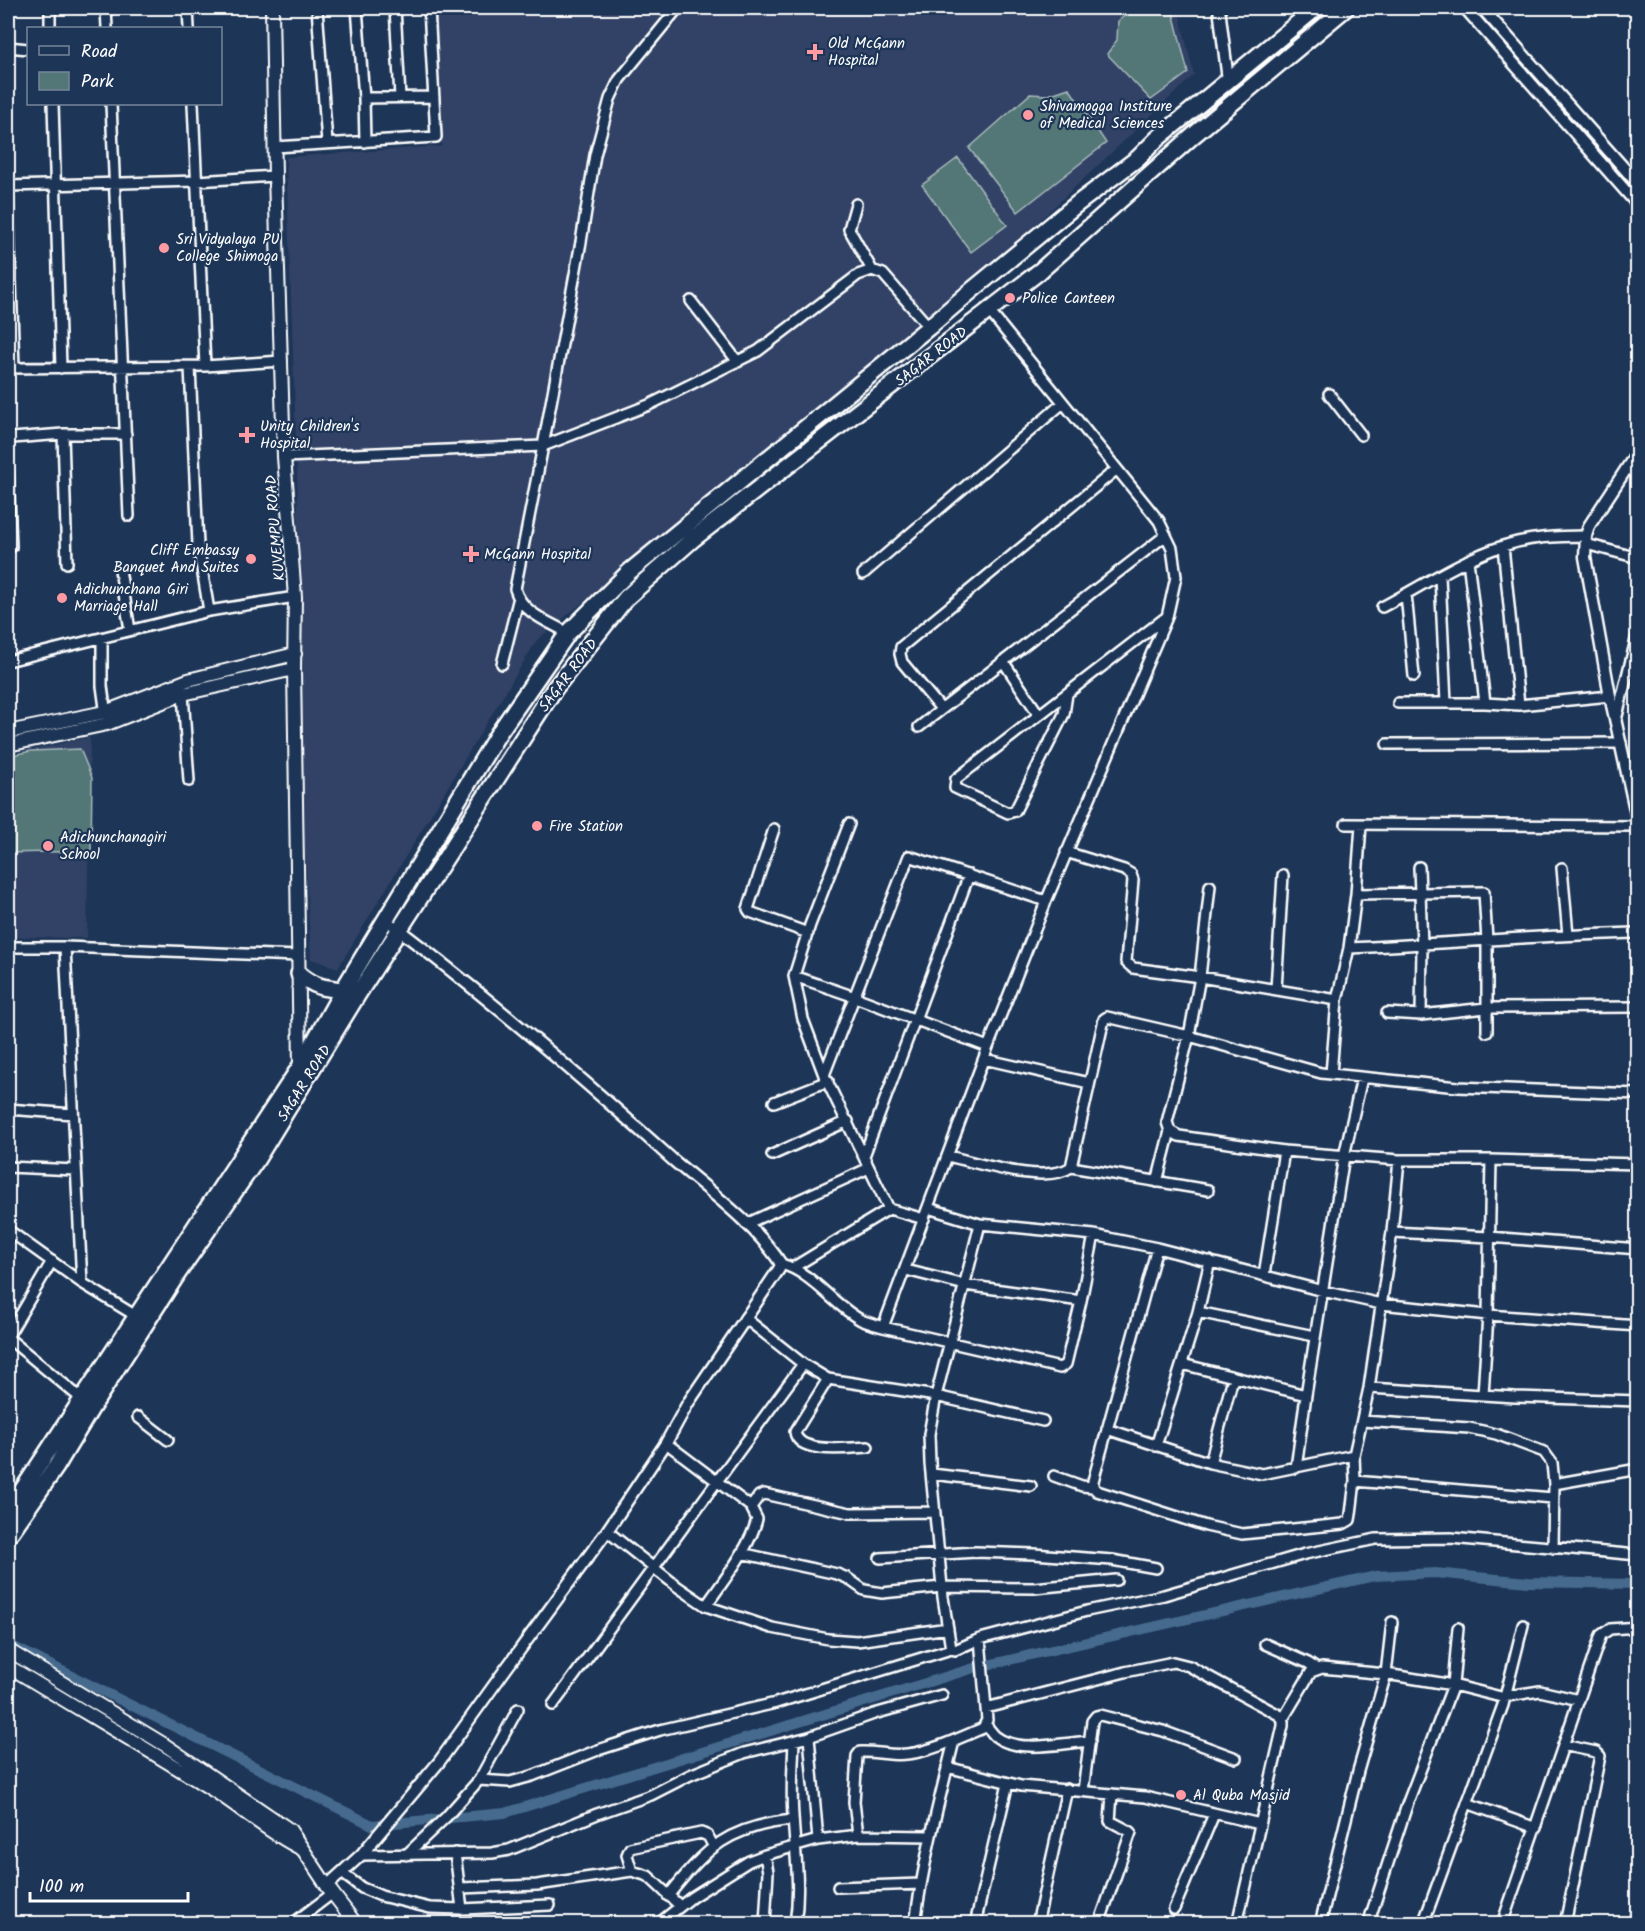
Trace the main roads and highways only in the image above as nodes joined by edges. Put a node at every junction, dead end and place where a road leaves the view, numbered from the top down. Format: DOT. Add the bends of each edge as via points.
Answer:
graph roads {
  1 [pos="272,8"];
  2 [pos="1317,8"];
  3 [pos="1346,8"];
  4 [pos="295,654"];
  5 [pos="294,669"];
  6 [pos="106,718"];
  7 [pos="8,732"];
  8 [pos="8,745"];
  9 [pos="299,974"];
  10 [pos="343,990"];
  11 [pos="300,1067"];
  12 [pos="302,1086"];
  13 [pos="10,1503"];
  14 [pos="8,1536"];
  15 [pos="8,1650"];
  16 [pos="8,1666"];
  17 [pos="301,1848"];
  18 [pos="356,1923"];
  1 -- 4 [label="main road, KUVEMPU ROAD" via="284,457 295,597"];
  2 -- 10 [label="highway, SAGAR ROAD" via="629,572 568,633 498,734"];
  3 -- 12 [label="highway, SAGAR ROAD" via="1040,271 693,539 626,598 555,688"];
  4 -- 5 [label="main road, KUVEMPU ROAD"];
  4 -- 6 [label="main road" via="188,680"];
  5 -- 6 [label="main road" via="183,694"];
  5 -- 9 [label="main road, KUVEMPU ROAD"];
  6 -- 7 [label="main road"];
  6 -- 8 [label="main road"];
  9 -- 10 [label="highway" via="319,988"];
  9 -- 11 [label="main road, KUVEMPU ROAD"];
  10 -- 11 [label="highway, SAGAR ROAD"];
  11 -- 12 [label="main road, KUVEMPU ROAD"];
  11 -- 13 [label="highway, SAGAR ROAD" via="83,1400"];
  12 -- 14 [label="highway, SAGAR ROAD"];
  15 -- 17 [label="main road" via="165,1745 290,1830"];
  16 -- 17 [label="main road"];
  17 -- 18 [label="main road"];
}
